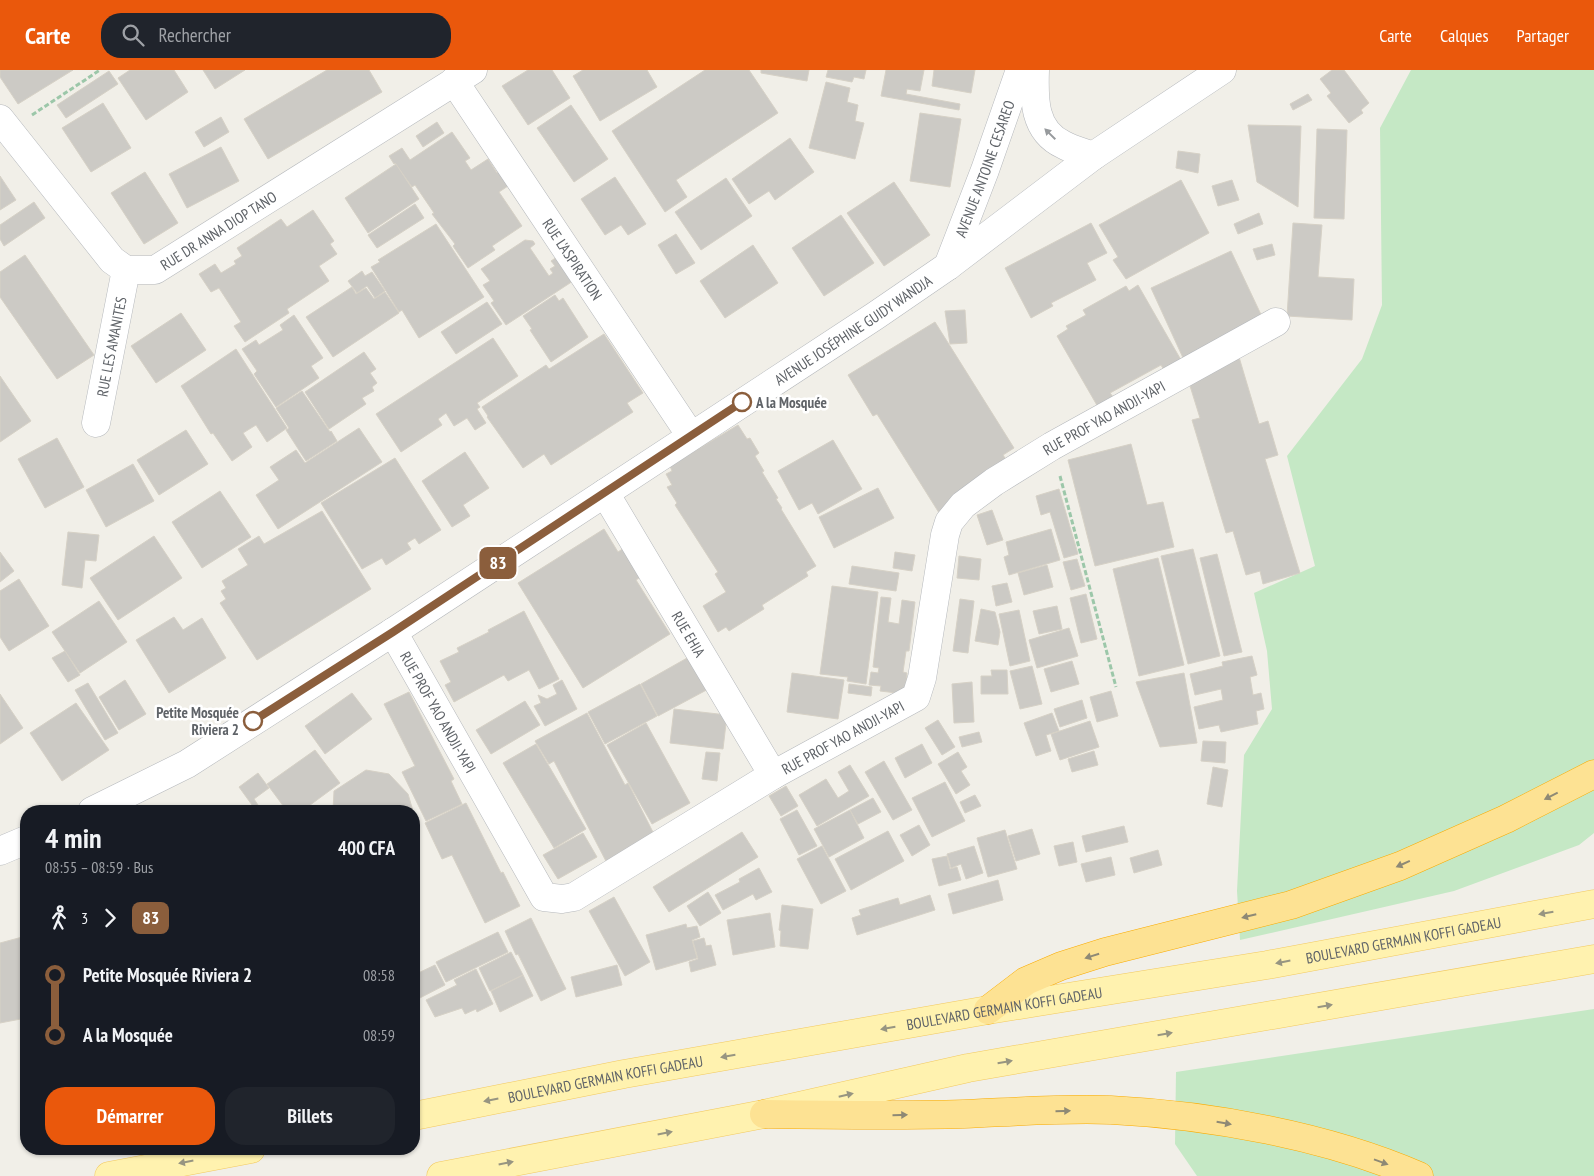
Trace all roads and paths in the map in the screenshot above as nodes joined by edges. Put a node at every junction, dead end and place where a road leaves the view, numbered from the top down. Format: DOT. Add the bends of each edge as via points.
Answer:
graph roads {
  1 [pos="100,70"];
  2 [pos="1020,70"];
  3 [pos="1035,70"];
  4 [pos="1222,70"];
  5 [pos="464,76"];
  6 [pos="3,124"];
  7 [pos="1093,156"];
  8 [pos="948,266"];
  9 [pos="126,270"];
  10 [pos="1276,322"];
  11 [pos="96,423"];
  12 [pos="691,436"];
  13 [pos="1052,446"];
  14 [pos="604,493"];
  15 [pos="393,632"];
  16 [pos="1116,687"];
  17 [pos="1594,774"];
  18 [pos="773,776"];
  19 [pos="104,805"];
  20 [pos="20,843"];
  21 [pos="0,851"];
  22 [pos="1594,904"];
  23 [pos="1594,959"];
  24 [pos="988,1010"];
  25 [pos="764,1114"];
  26 [pos="420,1115"];
  27 [pos="219,1155"];
  28 [pos="108,1176"];
  29 [pos="441,1176"];
  30 [pos="1419,1176"];
  1 -- 6 [label="path"];
  2 -- 8 [label="street, AVENUE ANTOINE CESAREO"];
  7 -- 3 [label="street, one-way" via="1062,145 1041,124 1036,109"];
  4 -- 7 [label="street, AVENUE JOSÉPHINE GUIDY WANDJA"];
  5 -- 9 [label="street, RUE DR ANNA DIOP TANO" via="155,270"];
  5 -- 12 [label="street, RUE L'ASPIRATION"];
  6 -- 9 [label="street" via="112,260"];
  7 -- 8 [label="street, AVENUE JOSÉPHINE GUIDY WANDJA"];
  8 -- 12 [label="street, AVENUE JOSÉPHINE GUIDY WANDJA"];
  9 -- 11 [label="street, RUE LES AMANITES"];
  10 -- 13 [label="street, RUE PROF YAO ANDJI-YAPI"];
  12 -- 14 [label="street, AVENUE JOSÉPHINE GUIDY WANDJA"];
  13 -- 16 [label="path"];
  13 -- 18 [label="street, RUE PROF YAO ANDJI-YAPI" via="994,482 963,505 949,522 922,678 916,696"];
  14 -- 15 [label="street, AVENUE JOSÉPHINE GUIDY WANDJA"];
  14 -- 18 [label="street, RUE EHIA"];
  15 -- 18 [label="street, RUE PROF YAO ANDJI-YAPI" via="544,897 574,897"];
  15 -- 19 [label="street, AVENUE JOSÉPHINE GUIDY WANDJA" via="187,764"];
  17 -- 24 [label="highway, one-way" via="1506,819 1400,866 1291,905 1061,966 1026,981"];
  20 -- 21 [label="street"];
  22 -- 24 [label="main road, BOULEVARD GERMAIN KOFFI GADEAU, one-way" via="1266,965"];
  25 -- 23 [label="main road, one-way" via="968,1068"];
  24 -- 26 [label="main road, BOULEVARD GERMAIN KOFFI GADEAU, one-way" via="624,1074"];
  29 -- 25 [label="main road, one-way"];
  25 -- 30 [label="highway, one-way" via="883,1116 1109,1110 1170,1114 1334,1145"];
  27 -- 28 [label="main road, one-way"];
}
